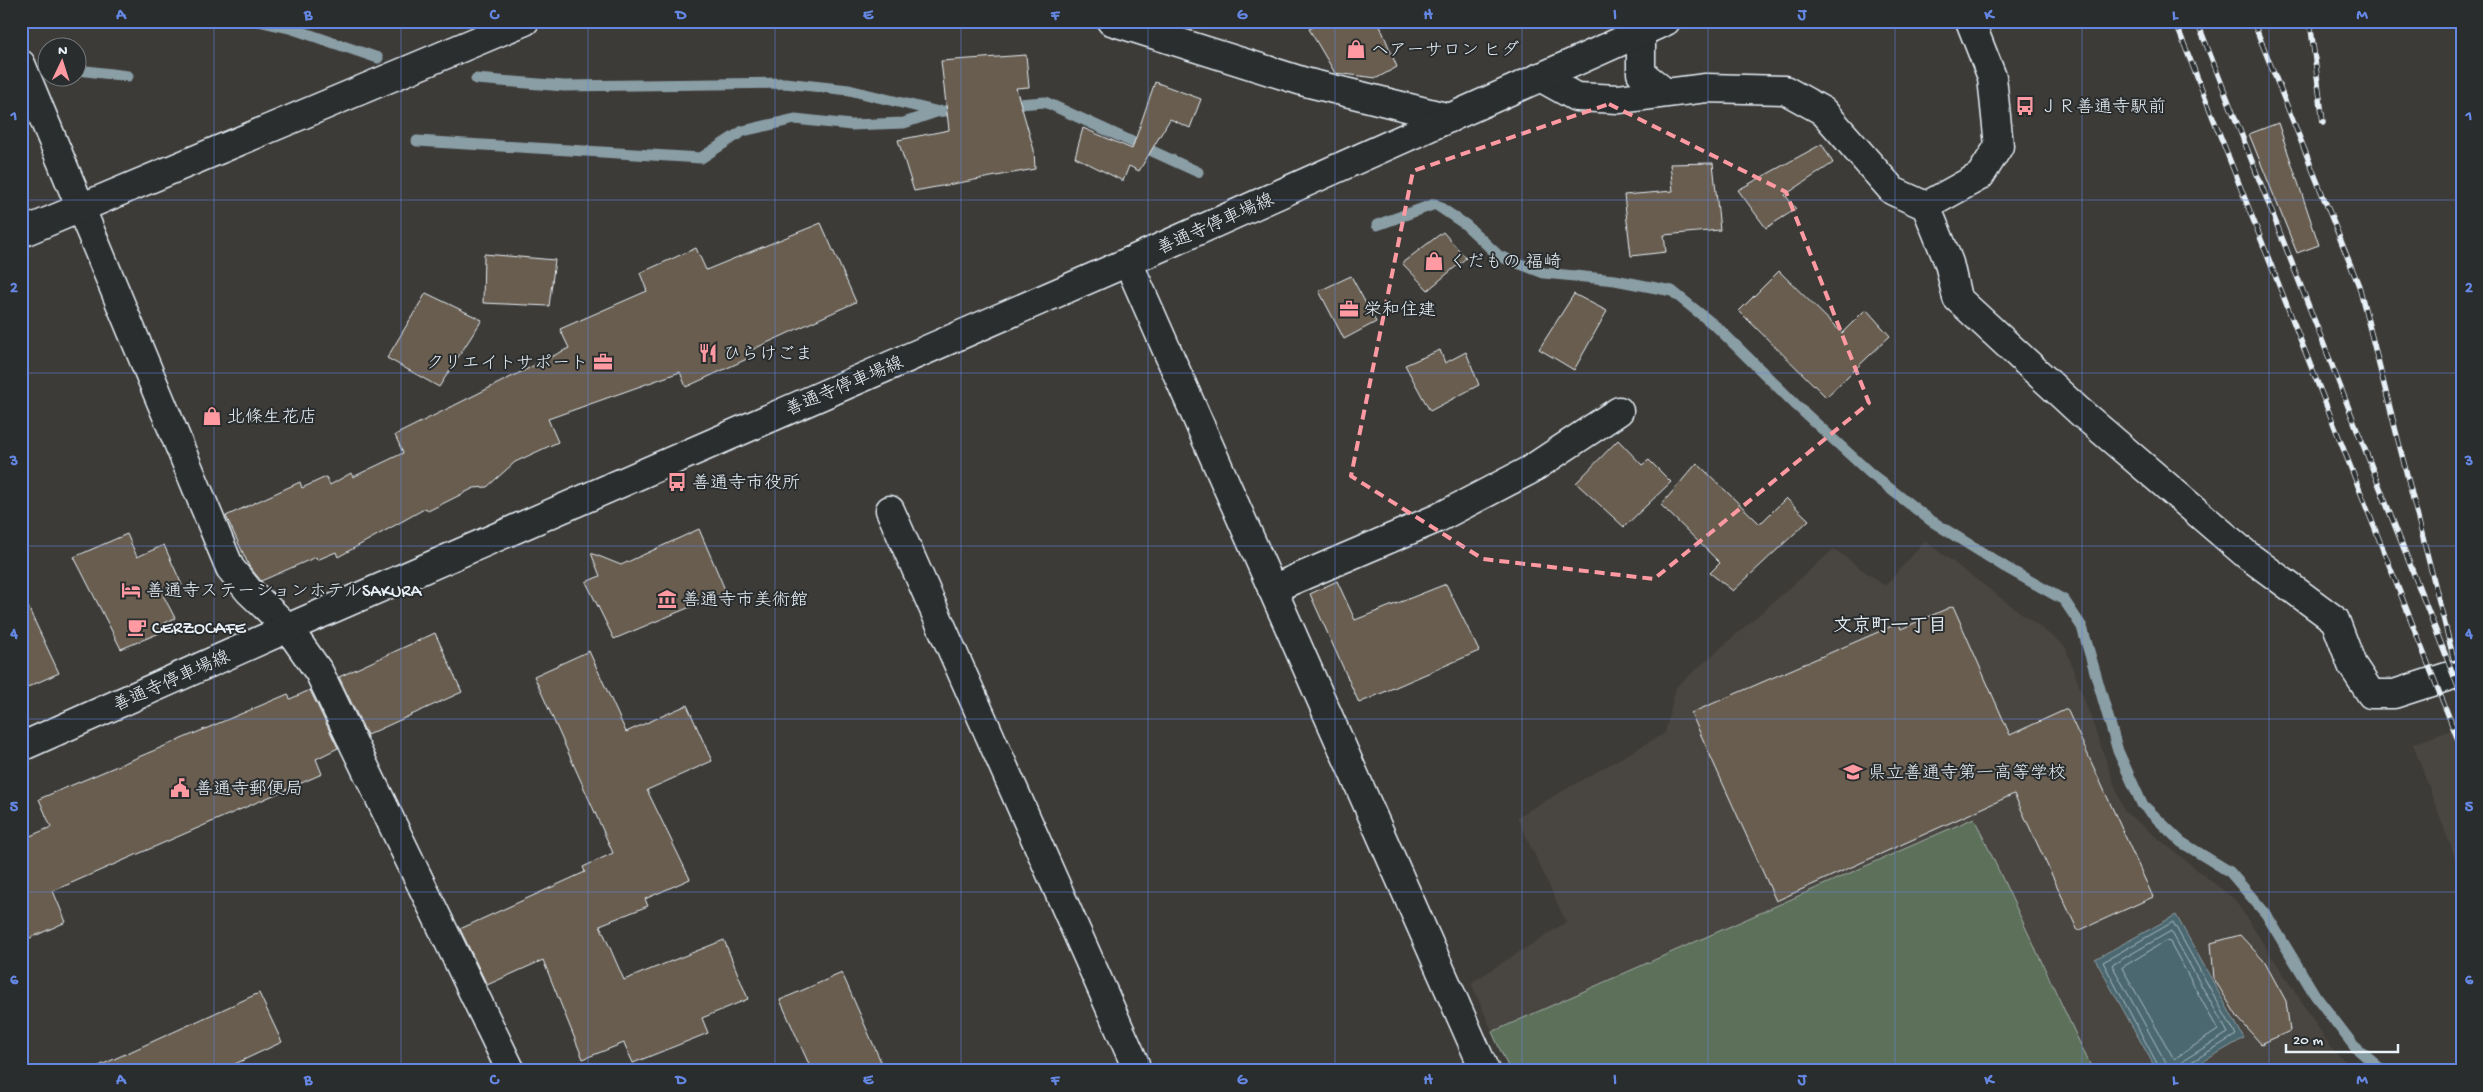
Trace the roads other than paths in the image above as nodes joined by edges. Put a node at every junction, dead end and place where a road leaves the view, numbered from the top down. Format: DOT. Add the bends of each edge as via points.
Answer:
graph roads {
  1 [pos="525,21"];
  2 [pos="1111,21"];
  3 [pos="1666,21"];
  4 [pos="1970,21"];
  5 [pos="1641,32"];
  6 [pos="21,64"];
  7 [pos="1540,77"];
  8 [pos="1666,93"];
  9 [pos="1450,118"];
  10 [pos="81,206"];
  11 [pos="1926,206"];
  12 [pos="21,233"];
  13 [pos="1128,262"];
  14 [pos="1619,411"];
  15 [pos="890,510"];
  16 [pos="1272,589"];
  17 [pos="288,628"];
  18 [pos="2462,672"];
  19 [pos="21,747"];
  20 [pos="1135,1064"];
  21 [pos="511,1071"];
  22 [pos="1485,1071"];
  1 -- 10 [label="street"];
  2 -- 9 [label="street" via="1305,82"];
  3 -- 5 [label="street, 善通寺停車場線"];
  4 -- 11 [label="street" via="1992,77 1999,146 1980,176"];
  5 -- 7 [label="street, 善通寺停車場線"];
  5 -- 8 [label="street" via="1641,73"];
  6 -- 10 [label="street"];
  7 -- 8 [label="street" via="1576,97 1620,99"];
  7 -- 9 [label="street, 善通寺停車場線"];
  8 -- 11 [label="street" via="1706,88 1785,90 1823,112 1893,191"];
  9 -- 13 [label="street, 善通寺停車場線"];
  10 -- 12 [label="street"];
  10 -- 17 [label="street" via="230,568"];
  11 -- 18 [label="street" via="1949,263 1957,298 2079,411 2247,555 2335,620 2352,665 2371,694 2394,694"];
  13 -- 16 [label="street"];
  13 -- 17 [label="street, 善通寺停車場線"];
  14 -- 16 [label="street" via="1530,470 1438,518"];
  15 -- 20 [label="street"];
  16 -- 22 [label="street"];
  17 -- 19 [label="street, 善通寺停車場線"];
  17 -- 21 [label="street" via="319,672"];
}
